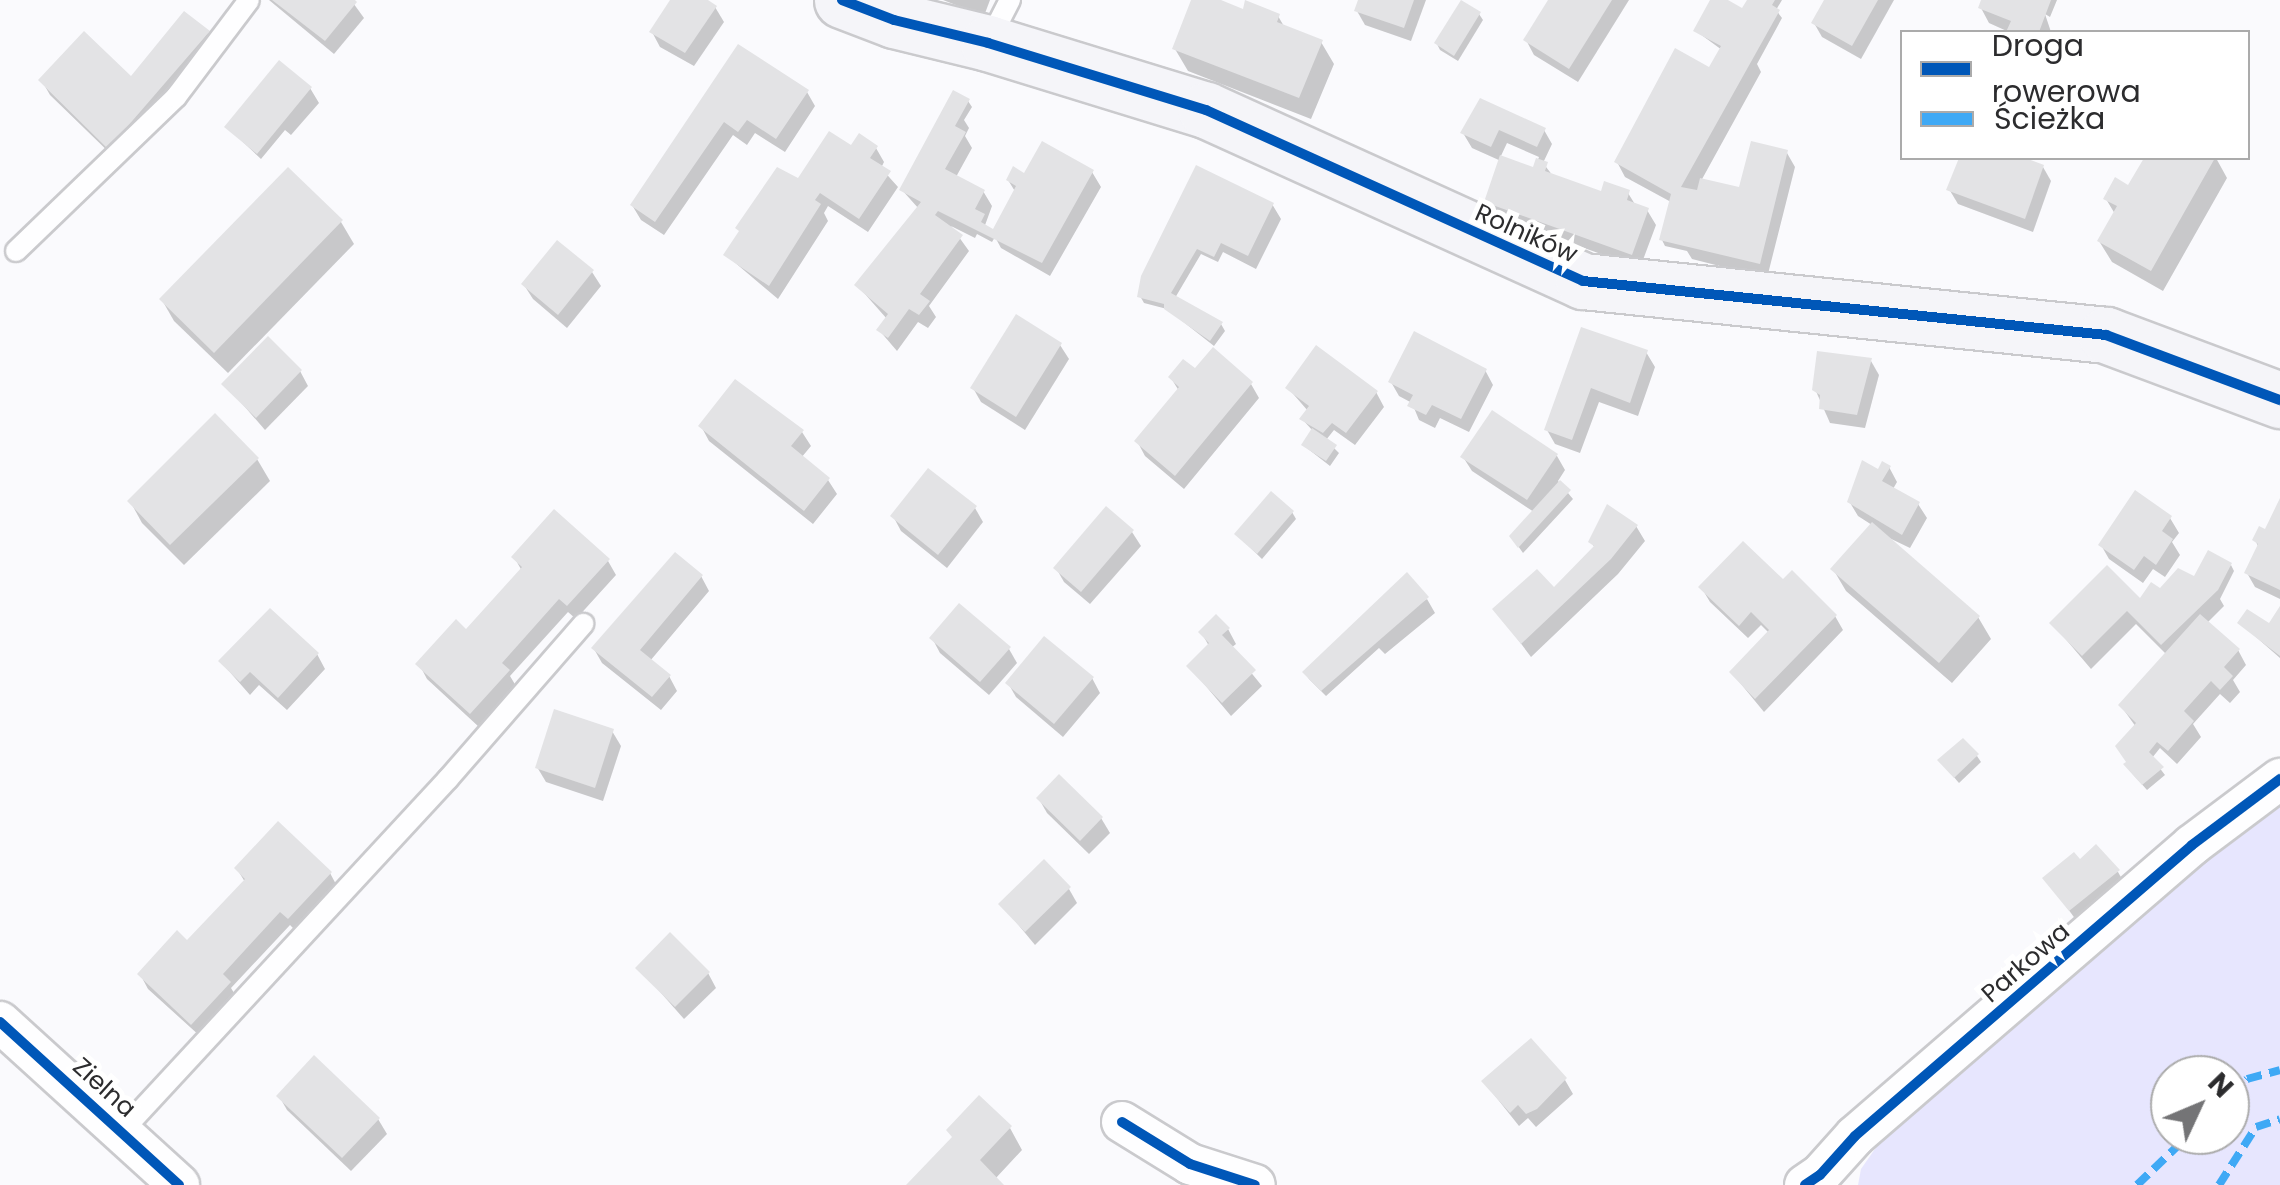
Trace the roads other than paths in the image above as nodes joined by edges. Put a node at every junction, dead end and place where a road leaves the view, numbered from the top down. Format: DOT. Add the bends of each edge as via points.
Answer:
graph roads {
  1 [pos="249,0"];
  2 [pos="842,0"];
  3 [pos="999,22"];
  4 [pos="16,251"];
  5 [pos="2280,400"];
  6 [pos="584,624"];
  7 [pos="2280,779"];
  8 [pos="0,1022"];
  9 [pos="1122,1122"];
  10 [pos="122,1131"];
  11 [pos="1816,1182"];
  12 [pos="179,1185"];
  13 [pos="1255,1185"];
  1 -- 4 [label="lane" via="176,97"];
  2 -- 3 [label="street, Rolników" via="894,20"];
  3 -- 5 [label="street, Rolników" via="1582,282 2106,335"];
  6 -- 10 [label="lane"];
  7 -- 11 [label="street, Parkowa" via="2177,858 1855,1136"];
  8 -- 10 [label="street, Zielna"];
  9 -- 13 [label="street" via="1190,1164"];
  10 -- 12 [label="street, Zielna"];
}
